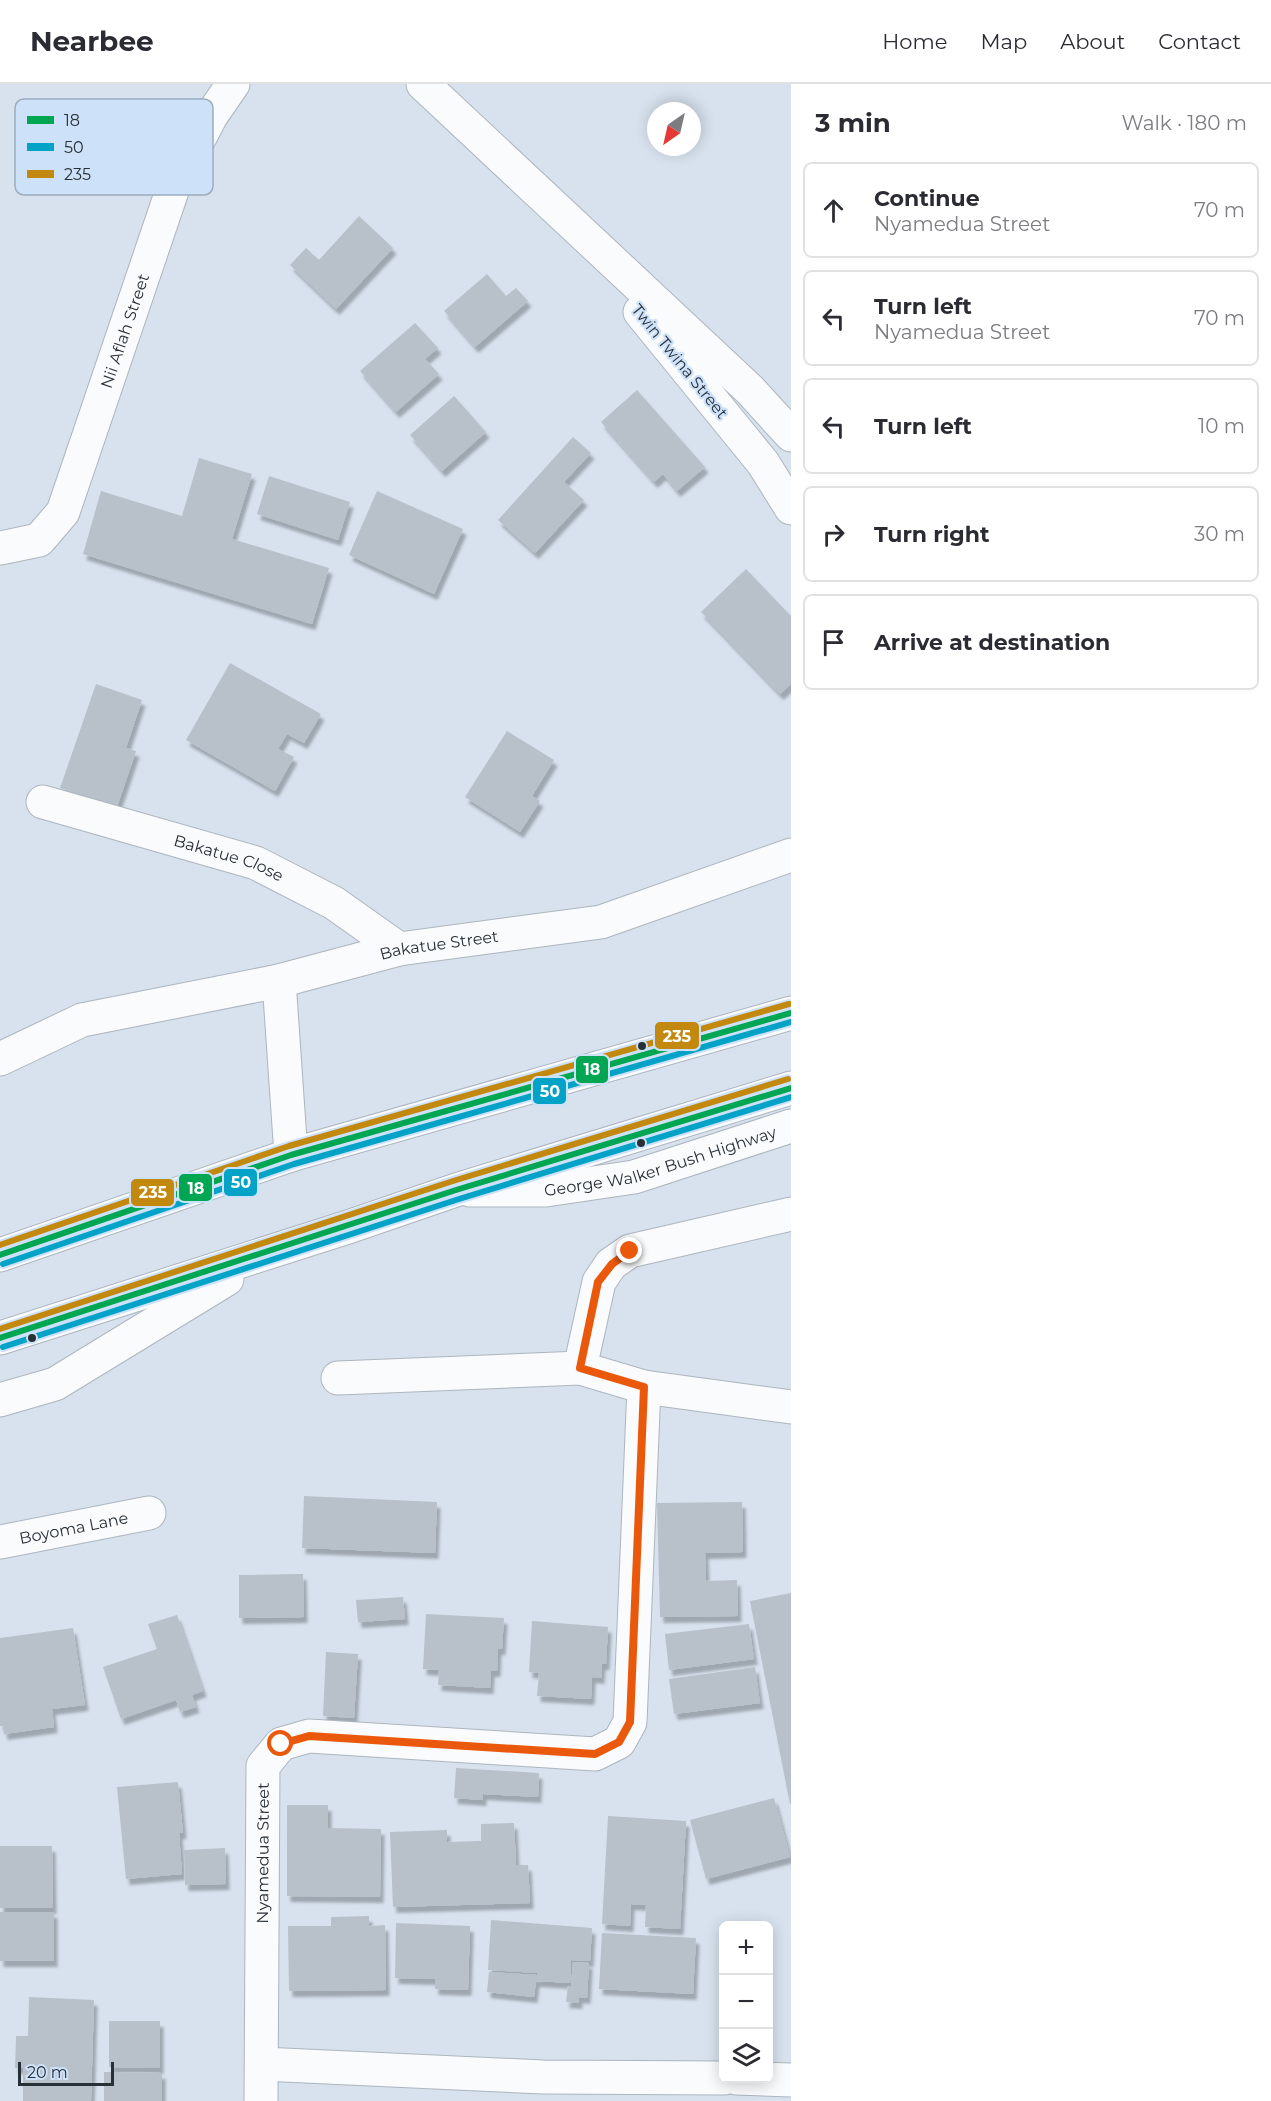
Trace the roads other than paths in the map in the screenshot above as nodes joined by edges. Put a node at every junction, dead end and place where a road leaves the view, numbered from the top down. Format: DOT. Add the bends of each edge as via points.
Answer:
graph roads {
  1 [pos="233,84"];
  2 [pos="423,84"];
  3 [pos="213,113"];
  4 [pos="171,195"];
  5 [pos="563,217"];
  6 [pos="791,435"];
  7 [pos="791,508"];
  8 [pos="0,548"];
  9 [pos="43,802"];
  10 [pos="791,855"];
  11 [pos="399,949"];
  12 [pos="279,981"];
  13 [pos="791,1013"];
  14 [pos="0,1059"];
  15 [pos="791,1088"];
  16 [pos="791,1126"];
  17 [pos="291,1155"];
  18 [pos="456,1190"];
  19 [pos="791,1214"];
  20 [pos="271,1252"];
  21 [pos="0,1255"];
  22 [pos="0,1338"];
  23 [pos="580,1368"];
  24 [pos="338,1378"];
  25 [pos="644,1387"];
  26 [pos="0,1400"];
  27 [pos="791,1407"];
  28 [pos="149,1513"];
  29 [pos="0,1542"];
  30 [pos="262,2064"];
  31 [pos="719,2078"];
  32 [pos="773,2080"];
  33 [pos="791,2080"];
  34 [pos="261,2101"];
  1 -- 3 [label="main road, Nii Aflah Street"];
  2 -- 5 [label="main road, Twin Twina Street"];
  4 -- 8 [label="main road, Nii Aflah Street" via="63,512 39,540"];
  5 -- 6 [label="main road, Twin Twina Street" via="750,390"];
  5 -- 7 [label="main road, Twin Twina Street" via="763,463"];
  9 -- 11 [label="main road, Bakatue Close" via="256,863 334,903"];
  10 -- 11 [label="main road, Bakatue Street" via="601,922"];
  11 -- 12 [label="main road, Bakatue Street"];
  12 -- 14 [label="main road, Bakatue Street" via="82,1020"];
  12 -- 17 [label="main road"];
  13 -- 17 [label="main road"];
  15 -- 18 [label="main road, George Walker Bush Highway"];
  16 -- 18 [label="main road, George Walker Bush Highway" via="634,1177 546,1190"];
  17 -- 21 [label="main road"];
  18 -- 20 [label="main road, George Walker Bush Highway"];
  19 -- 23 [label="main road" via="630,1251 612,1264 598,1282"];
  20 -- 22 [label="main road, George Walker Bush Highway"];
  20 -- 26 [label="main road" via="55,1384"];
  23 -- 24 [label="main road"];
  23 -- 25 [label="main road"];
  25 -- 27 [label="main road"];
  25 -- 30 [label="main road, Nyamedua Street" via="630,1722 619,1742 595,1754 309,1736 281,1744 263,1766"];
  28 -- 29 [label="main road, Boyoma Lane"];
  30 -- 31 [label="main road" via="543,2077"];
  30 -- 34 [label="main road, Nyamedua Street"];
  32 -- 33 [label="main road"];
}
